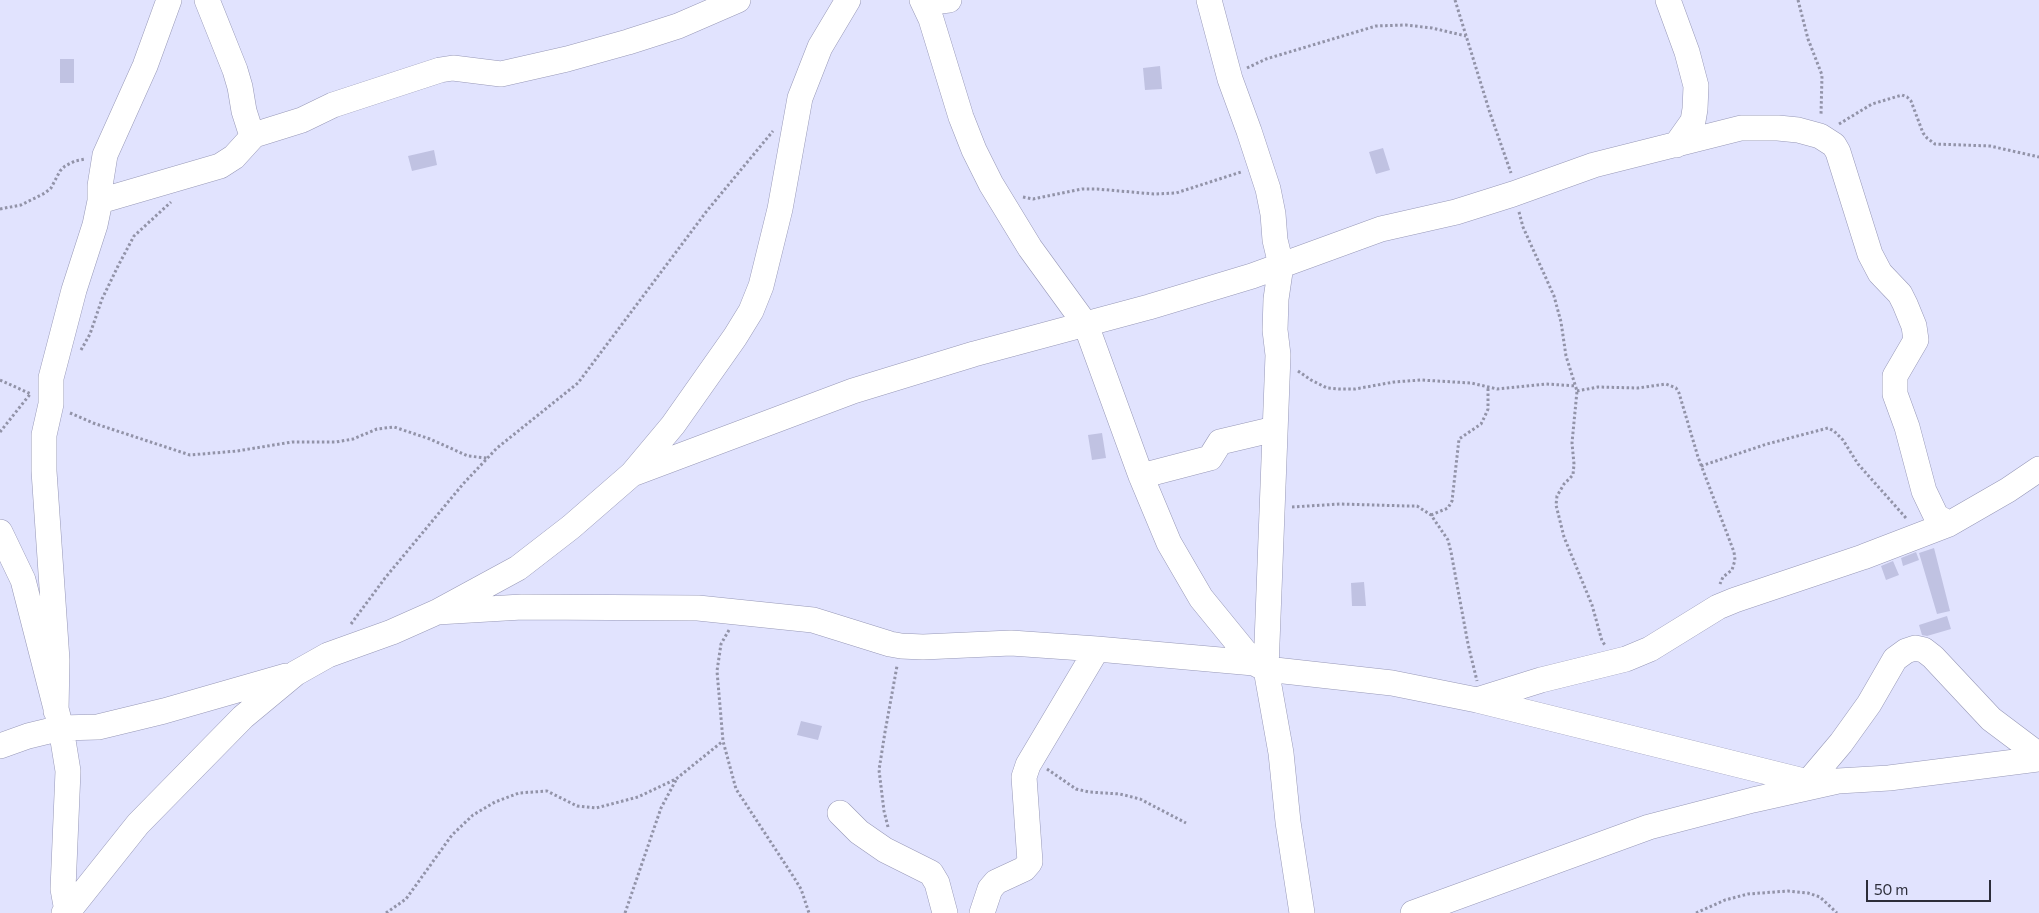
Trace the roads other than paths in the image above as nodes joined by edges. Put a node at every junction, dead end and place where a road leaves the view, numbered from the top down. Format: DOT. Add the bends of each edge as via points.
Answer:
graph roads {
  1 [pos="199,0"];
  2 [pos="207,0"];
  3 [pos="738,0"];
  4 [pos="848,0"];
  5 [pos="950,0"];
  6 [pos="1209,0"];
  7 [pos="1668,0"];
  8 [pos="923,2"];
  9 [pos="167,5"];
  10 [pos="252,136"];
  11 [pos="1676,145"];
  12 [pos="100,201"];
  13 [pos="1281,265"];
  14 [pos="1086,325"];
  15 [pos="1275,429"];
  16 [pos="2039,469"];
  17 [pos="632,474"];
  18 [pos="1141,476"];
  19 [pos="1949,524"];
  20 [pos="0,532"];
  21 [pos="437,612"];
  22 [pos="1097,649"];
  23 [pos="1260,666"];
  24 [pos="296,673"];
  25 [pos="1479,699"];
  26 [pos="59,719"];
  27 [pos="0,746"];
  28 [pos="2039,755"];
  29 [pos="2039,760"];
  30 [pos="1838,781"];
  31 [pos="1808,782"];
  32 [pos="840,813"];
  33 [pos="66,912"];
  34 [pos="945,913"];
  35 [pos="982,913"];
  36 [pos="1302,913"];
  37 [pos="1413,913"];
  1 -- 9 [label="street"];
  2 -- 10 [label="street" via="235,70"];
  3 -- 10 [label="street" via="678,26 568,59 501,74 453,68 440,70 333,104 302,120"];
  4 -- 17 [label="street" via="820,47 800,98 780,209 761,286 751,311 679,417"];
  5 -- 8 [label="street"];
  6 -- 13 [label="street" via="1230,79 1262,169"];
  7 -- 11 [label="street" via="1696,86 1692,121"];
  8 -- 14 [label="street" via="937,36 961,116 991,184 1030,248"];
  9 -- 12 [label="street" via="145,66 105,155"];
  10 -- 12 [label="street" via="234,158 220,166"];
  11 -- 13 [label="street" via="1594,165 1456,212 1381,229"];
  11 -- 19 [label="street" via="1741,128 1778,128 1824,134 1838,152 1870,254 1880,273 1900,294 1914,326 1916,340 1896,376 1895,394 1924,491 1936,516"];
  12 -- 26 [label="street" via="51,378 41,399"];
  13 -- 14 [label="street"];
  13 -- 15 [label="street" via="1276,299"];
  14 -- 17 [label="street" via="974,354 853,391"];
  14 -- 18 [label="street"];
  15 -- 18 [label="street" via="1220,442 1210,458"];
  15 -- 23 [label="street"];
  16 -- 19 [label="street"];
  17 -- 21 [label="street" via="518,568"];
  18 -- 23 [label="street" via="1169,543 1201,598"];
  19 -- 25 [label="street" via="1863,558 1727,603 1650,649"];
  20 -- 26 [label="street" via="23,580"];
  21 -- 22 [label="street" via="522,607 698,608 813,620 901,646 1011,644"];
  21 -- 24 [label="street" via="328,655"];
  22 -- 23 [label="street"];
  22 -- 35 [label="street" via="1034,754 1024,777 1030,862 1024,869 996,882 990,889"];
  23 -- 25 [label="street" via="1392,683"];
  23 -- 36 [label="street" via="1281,753"];
  24 -- 26 [label="street" via="206,700 98,726"];
  24 -- 33 [label="street" via="243,717 138,824"];
  25 -- 31 [label="street"];
  26 -- 27 [label="street" via="28,736"];
  26 -- 33 [label="street" via="68,771 63,889"];
  28 -- 31 [label="street" via="1991,719 1933,657 1915,648 1895,659 1870,704"];
  29 -- 30 [label="street"];
  30 -- 31 [label="street"];
  30 -- 37 [label="street" via="1649,827"];
  32 -- 34 [label="street" via="859,832 885,850 930,874 937,883"];
}
